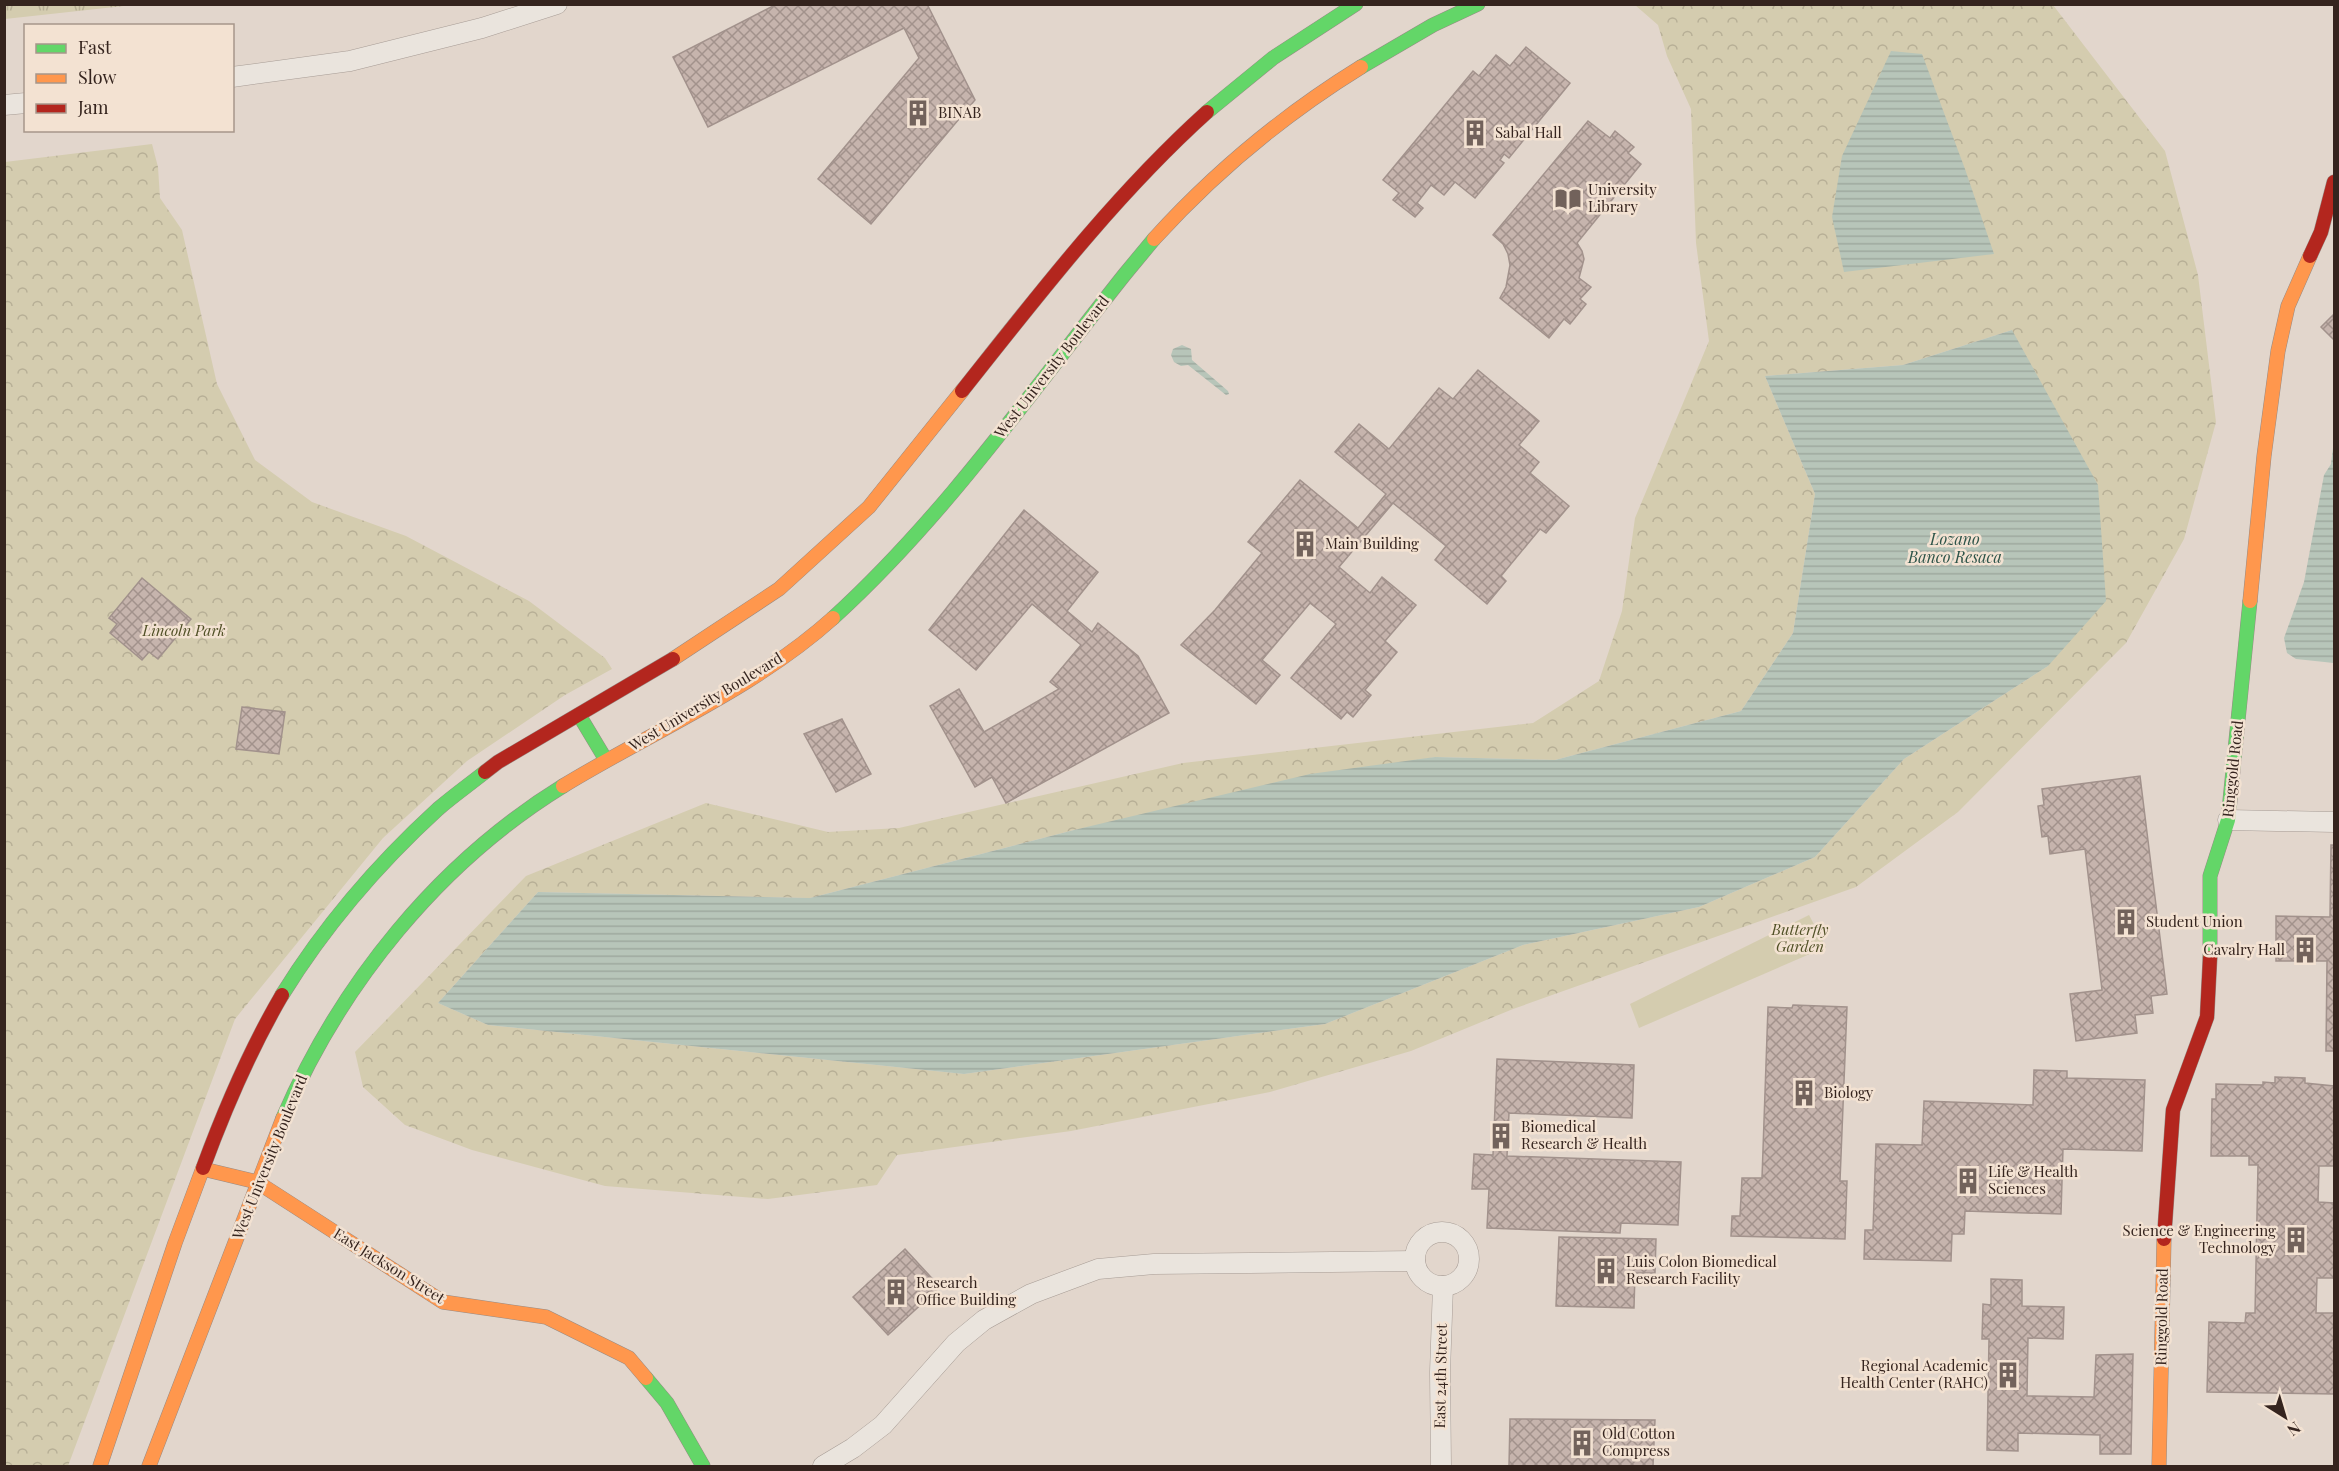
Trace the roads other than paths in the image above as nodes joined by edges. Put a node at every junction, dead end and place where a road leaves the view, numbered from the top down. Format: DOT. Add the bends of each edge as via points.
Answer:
graph roads {
  1 [pos="557,4"];
  2 [pos="1356,4"];
  3 [pos="1478,4"];
  4 [pos="234,77"];
  5 [pos="24,103"];
  6 [pos="4,105"];
  7 [pos="2334,182"];
  8 [pos="579,715"];
  9 [pos="606,760"];
  10 [pos="2228,820"];
  11 [pos="2334,822"];
  12 [pos="203,1168"];
  13 [pos="257,1182"];
  14 [pos="1415,1261"];
  15 [pos="1443,1286"];
  16 [pos="100,1467"];
  17 [pos="149,1467"];
  18 [pos="703,1467"];
  19 [pos="823,1467"];
  20 [pos="1441,1467"];
  21 [pos="2159,1467"];
  1 -- 4 [label="street" via="482,28 350,61"];
  2 -- 8 [label="main road" via="1273,58 1170,145 1066,261 869,507 779,589 690,649"];
  3 -- 9 [label="main road, West University Boulevard" via="1388,51 1336,84 1269,133 1208,185 1155,237 922,531 826,624 736,687"];
  5 -- 6 [label="street"];
  7 -- 10 [label="main road, Ringgold Road" via="2321,232 2288,306 2278,351"];
  8 -- 9 [label="main road"];
  8 -- 12 [label="main road" via="498,762 440,808 346,907 296,973 261,1031"];
  9 -- 13 [label="main road, West University Boulevard" via="514,819 455,870 372,963 337,1013 297,1086"];
  10 -- 11 [label="street"];
  10 -- 21 [label="main road, Ringgold Road" via="2210,876 2207,1017 2173,1110 2164,1236"];
  12 -- 13 [label="main road, East Jackson Street"];
  12 -- 16 [label="main road"];
  13 -- 17 [label="main road, West University Boulevard"];
  13 -- 18 [label="main road, East Jackson Street" via="443,1302 546,1317 629,1358 667,1403"];
  14 -- 15 [label="street" via="1424,1279"];
  14 -- 15 [label="street" via="1419,1245 1432,1234 1449,1233 1463,1242 1468,1266 1459,1280"];
  14 -- 19 [label="street" via="1154,1264 1098,1269 1031,1294 984,1320 956,1343 883,1425"];
  15 -- 20 [label="street, East 24th Street"];
}
